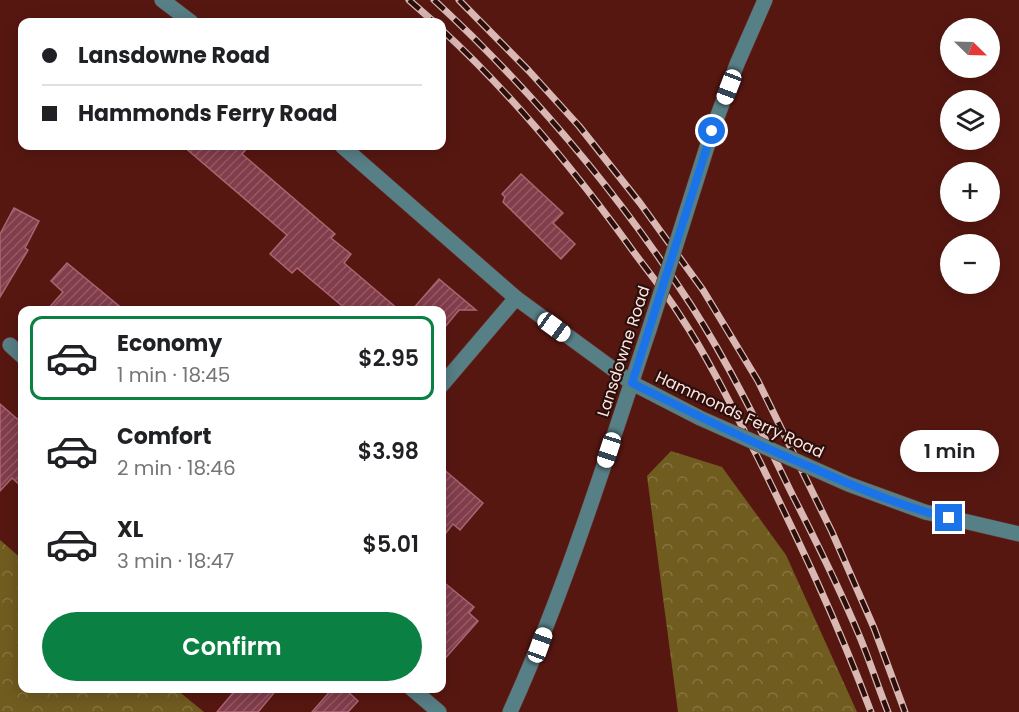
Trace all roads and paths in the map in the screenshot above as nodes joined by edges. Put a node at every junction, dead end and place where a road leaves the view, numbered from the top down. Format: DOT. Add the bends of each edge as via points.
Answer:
graph roads {
  1 [pos="162,0"];
  2 [pos="765,0"];
  3 [pos="186,18"];
  4 [pos="347,150"];
  5 [pos="516,298"];
  6 [pos="10,345"];
  7 [pos="18,352"];
  8 [pos="446,380"];
  9 [pos="632,383"];
  10 [pos="1019,534"];
  11 [pos="417,693"];
  12 [pos="439,712"];
  13 [pos="510,712"];
  1 -- 3 [label="street"];
  2 -- 9 [label="street, Lansdowne Road, bridge" via="712,131"];
  4 -- 5 [label="street, Hammonds Ferry Road"];
  5 -- 8 [label="street"];
  5 -- 9 [label="street, Hammonds Ferry Road"];
  6 -- 7 [label="street"];
  9 -- 10 [label="street, Hammonds Ferry Road, bridge" via="837,479 925,512"];
  9 -- 13 [label="street, Lansdowne Road" via="544,635"];
  11 -- 12 [label="street"];
}
